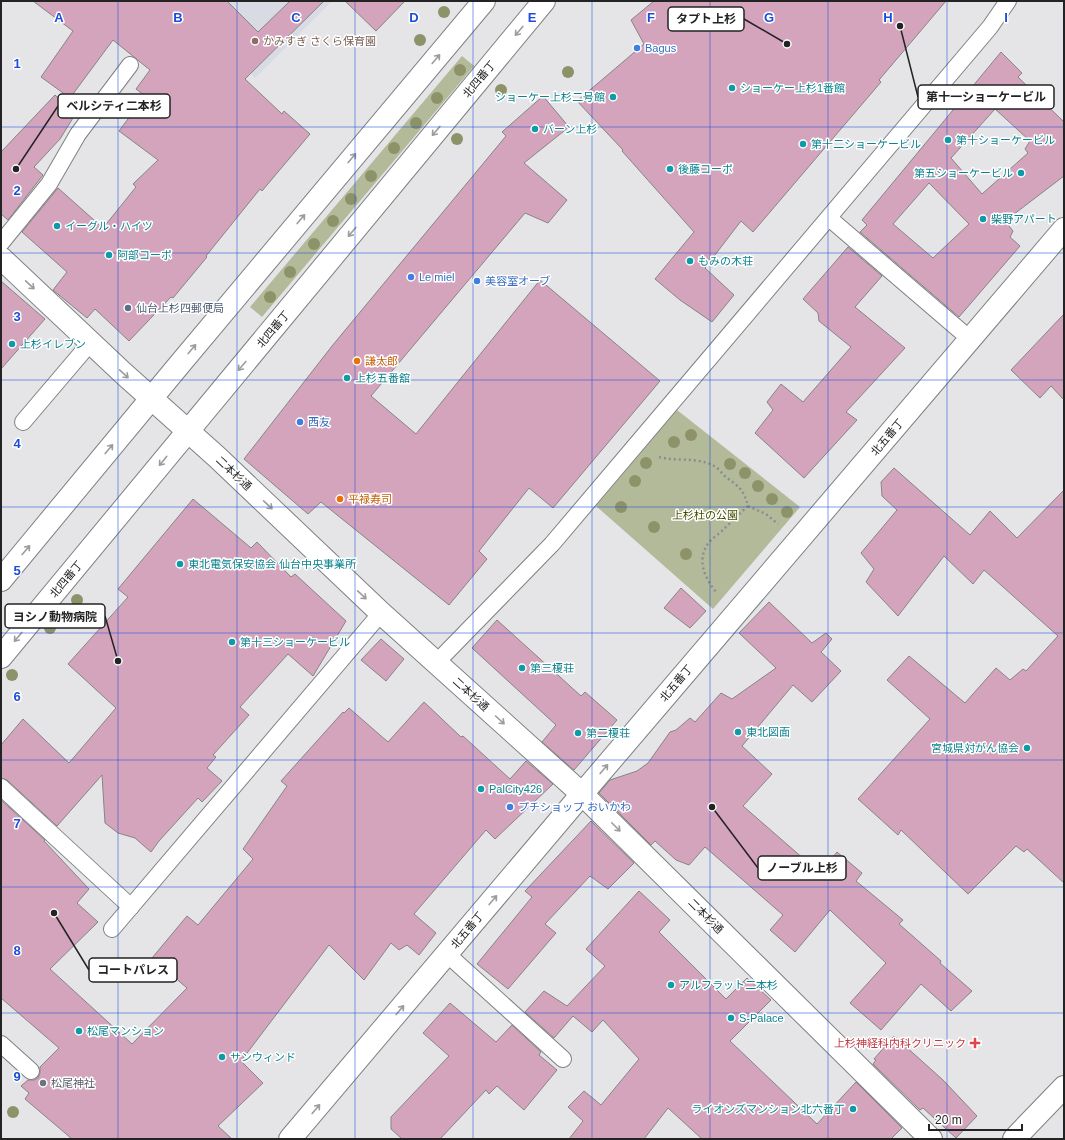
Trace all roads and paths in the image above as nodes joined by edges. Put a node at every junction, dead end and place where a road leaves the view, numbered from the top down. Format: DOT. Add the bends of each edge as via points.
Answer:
graph roads {
  1 [pos="484,1"];
  2 [pos="544,1"];
  3 [pos="1008,1"];
  4 [pos="130,65"];
  5 [pos="829,218"];
  6 [pos="1064,229"];
  7 [pos="1,243"];
  8 [pos="1,258"];
  9 [pos="970,339"];
  10 [pos="91,342"];
  11 [pos="151,398"];
  12 [pos="23,422"];
  13 [pos="188,431"];
  14 [pos="643,438"];
  15 [pos="748,506"];
  16 [pos="798,541"];
  17 [pos="1,580"];
  18 [pos="739,611"];
  19 [pos="381,613"];
  20 [pos="1,657"];
  21 [pos="436,663"];
  22 [pos="1,787"];
  23 [pos="582,794"];
  24 [pos="131,907"];
  25 [pos="112,929"];
  26 [pos="447,954"];
  27 [pos="1,1044"];
  28 [pos="563,1059"];
  29 [pos="31,1071"];
  30 [pos="1064,1087"];
  31 [pos="290,1139"];
  32 [pos="932,1139"];
  33 [pos="1014,1139"];
  11 -- 1 [label="street, one-way"];
  2 -- 13 [label="street, 北四番丁, one-way"];
  3 -- 5 [label="lane" via="990,27"];
  4 -- 7 [label="lane" via="78,134 49,184"];
  5 -- 9 [label="lane"];
  5 -- 14 [label="lane"];
  6 -- 9 [label="street, 北五番丁"];
  8 -- 10 [label="street, 二本杉通, one-way"];
  9 -- 16 [label="street, 北五番丁"];
  10 -- 11 [label="street, 二本杉通, one-way"];
  10 -- 12 [label="lane"];
  11 -- 13 [label="street, 二本杉通"];
  17 -- 11 [label="street, one-way"];
  13 -- 19 [label="street, 二本杉通, one-way"];
  13 -- 20 [label="street, 北四番丁, one-way"];
  14 -- 15 [label="path" via="659,457 690,459 716,467 738,485"];
  14 -- 21 [label="lane" via="552,544"];
  15 -- 16 [label="path" via="766,514"];
  15 -- 18 [label="path" via="710,541 704,550 702,561 703,570 716,592"];
  16 -- 18 [label="street, 北五番丁"];
  23 -- 18 [label="street, 北五番丁, one-way"];
  19 -- 21 [label="street, 二本杉通"];
  19 -- 24 [label="lane"];
  21 -- 23 [label="street, 二本杉通, one-way"];
  22 -- 24 [label="lane"];
  26 -- 23 [label="street, 北五番丁, one-way"];
  23 -- 32 [label="street, 二本杉通, one-way"];
  24 -- 25 [label="lane"];
  26 -- 28 [label="lane"];
  31 -- 26 [label="street, 北五番丁, one-way"];
  27 -- 29 [label="lane"];
  30 -- 33 [label="street"];
}
